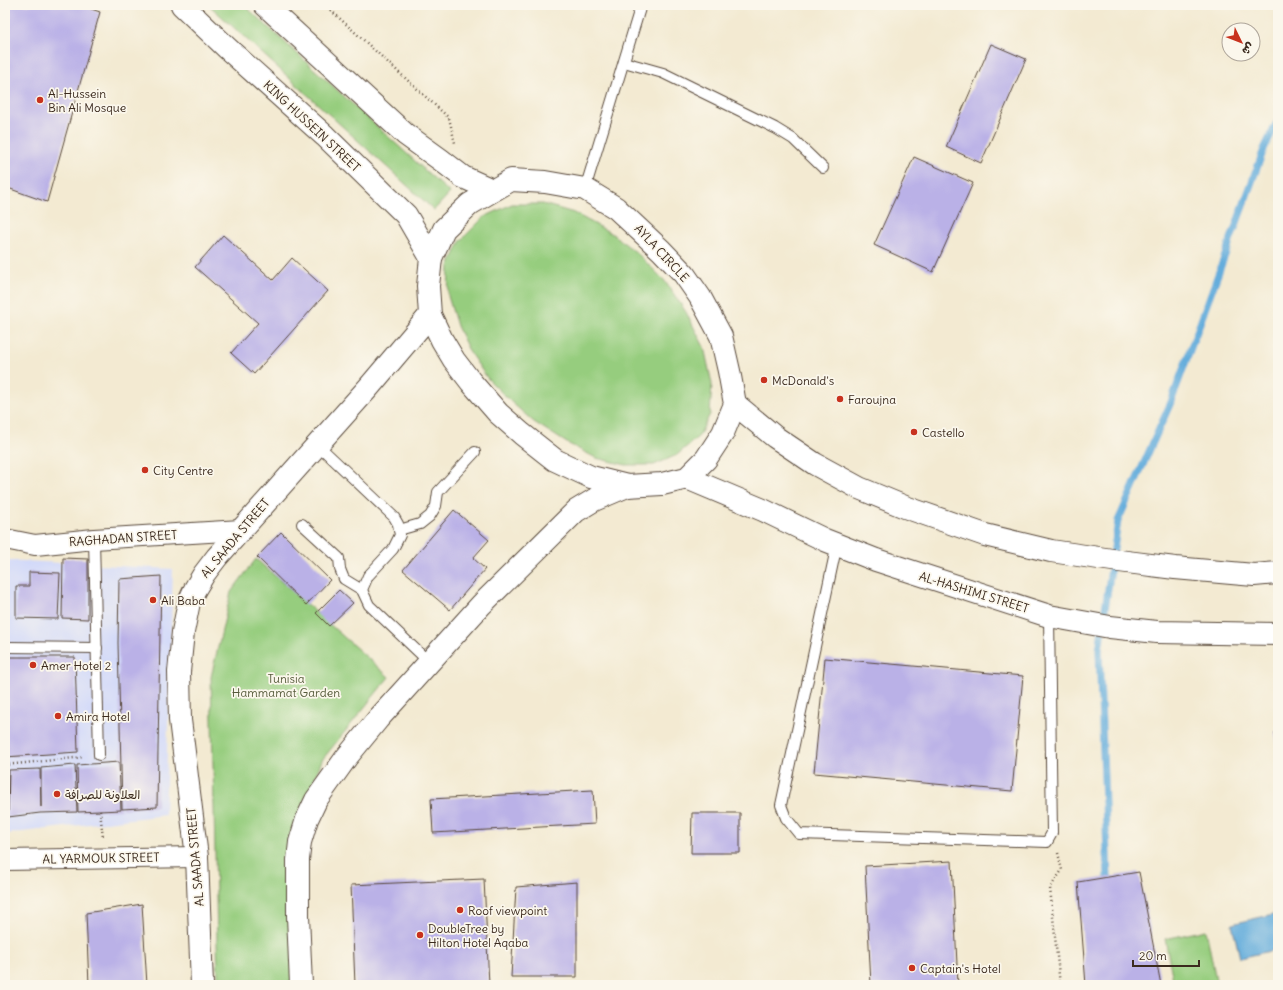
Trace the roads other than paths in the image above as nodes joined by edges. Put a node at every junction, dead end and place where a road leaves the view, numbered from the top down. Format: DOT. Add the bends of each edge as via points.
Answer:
graph roads {
  1 [pos="182,5"];
  2 [pos="265,5"];
  3 [pos="641,5"];
  4 [pos="624,62"];
  5 [pos="823,168"];
  6 [pos="585,189"];
  7 [pos="492,190"];
  8 [pos="431,258"];
  9 [pos="430,315"];
  10 [pos="735,404"];
  11 [pos="318,444"];
  12 [pos="475,452"];
  13 [pos="687,478"];
  14 [pos="627,486"];
  15 [pos="302,524"];
  16 [pos="241,530"];
  17 [pos="400,530"];
  18 [pos="5,539"];
  19 [pos="94,539"];
  20 [pos="837,544"];
  21 [pos="1278,573"];
  22 [pos="362,590"];
  23 [pos="1049,616"];
  24 [pos="1278,634"];
  25 [pos="5,647"];
  26 [pos="97,648"];
  27 [pos="430,663"];
  28 [pos="99,755"];
  29 [pos="197,857"];
  30 [pos="5,860"];
  31 [pos="202,985"];
  32 [pos="301,985"];
  1 -- 8 [label="main road, KING HUSSEIN STREET" via="325,136 406,215"];
  2 -- 7 [label="main road" via="405,134 462,177"];
  3 -- 4 [label="lane"];
  4 -- 5 [label="lane" via="663,73 775,128 793,139"];
  4 -- 6 [label="lane"];
  6 -- 7 [label="main road, AYLA CIRCLE" via="511,180"];
  6 -- 10 [label="main road, AYLA CIRCLE" via="616,208 684,274 721,336"];
  7 -- 8 [label="main road, AYLA CIRCLE" via="470,204 444,229"];
  8 -- 9 [label="main road, AYLA CIRCLE" via="428,286"];
  9 -- 11 [label="main road, AL SAADA STREET"];
  9 -- 14 [label="main road, AYLA CIRCLE" via="454,360 471,382 498,413 522,434 555,460 591,477"];
  10 -- 13 [label="main road" via="723,433 706,459"];
  10 -- 21 [label="main road" via="775,437 815,464 859,488 985,535 1051,551 1119,561 1254,575"];
  11 -- 16 [label="main road, AL SAADA STREET"];
  11 -- 17 [label="lane" via="394,517"];
  12 -- 17 [label="lane" via="438,492 436,506 430,516 420,524"];
  13 -- 14 [label="main road, AYLA CIRCLE" via="662,484"];
  13 -- 20 [label="main road, AL-HASHIMI STREET"];
  14 -- 27 [label="main road" via="576,511 481,605"];
  15 -- 22 [label="lane" via="339,558 344,578"];
  16 -- 19 [label="street, RAGHADAN STREET"];
  16 -- 29 [label="main road, AL SAADA STREET" via="204,574 195,589 186,612 183,632 179,672 180,720"];
  17 -- 22 [label="lane" via="393,549 368,576"];
  18 -- 19 [label="street, RAGHADAN STREET" via="35,545"];
  19 -- 26 [label="lane"];
  20 -- 23 [label="main road, AL-HASHIMI STREET" via="891,565"];
  20 -- 23 [label="lane" via="781,805 786,818 799,834 1047,842 1052,833"];
  22 -- 27 [label="lane" via="370,605"];
  23 -- 24 [label="main road, AL-HASHIMI STREET" via="1157,632"];
  25 -- 26 [label="lane"];
  26 -- 28 [label="lane"];
  27 -- 32 [label="main road" via="346,758 316,800 307,819 298,860"];
  29 -- 30 [label="street, AL YARMOUK STREET"];
  29 -- 31 [label="main road, AL SAADA STREET"];
}
